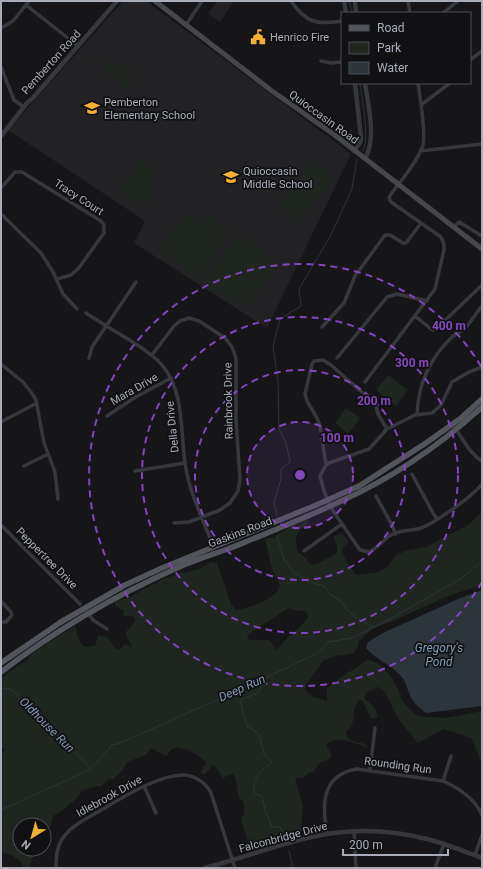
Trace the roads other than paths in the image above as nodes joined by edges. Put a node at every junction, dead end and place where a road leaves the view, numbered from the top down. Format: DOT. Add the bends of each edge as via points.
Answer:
graph roads {
  1 [pos="29,1"];
  2 [pos="116,1"];
  3 [pos="155,1"];
  4 [pos="202,1"];
  5 [pos="291,1"];
  6 [pos="344,1"];
  7 [pos="355,1"];
  8 [pos="408,1"];
  9 [pos="458,1"];
  10 [pos="26,5"];
  11 [pos="346,12"];
  12 [pos="356,12"];
  13 [pos="410,12"];
  14 [pos="444,12"];
  15 [pos="341,21"];
  16 [pos="186,25"];
  17 [pos="1,28"];
  18 [pos="78,46"];
  19 [pos="482,51"];
  20 [pos="471,59"];
  21 [pos="321,61"];
  22 [pos="341,62"];
  23 [pos="1,67"];
  24 [pos="355,84"];
  25 [pos="366,84"];
  26 [pos="418,84"];
  27 [pos="449,84"];
  28 [pos="421,105"];
  29 [pos="24,107"];
  30 [pos="1,136"];
  31 [pos="482,144"];
  32 [pos="354,151"];
  33 [pos="420,151"];
  34 [pos="365,159"];
  35 [pos="398,184"];
  36 [pos="1,188"];
  37 [pos="1,214"];
  38 [pos="421,223"];
  39 [pos="454,227"];
  40 [pos="482,236"];
  41 [pos="482,249"];
  42 [pos="56,279"];
  43 [pos="136,282"];
  44 [pos="482,285"];
  45 [pos="427,301"];
  46 [pos="482,306"];
  47 [pos="77,309"];
  48 [pos="86,313"];
  49 [pos="415,316"];
  50 [pos="106,326"];
  51 [pos="322,327"];
  52 [pos="152,355"];
  53 [pos="89,358"];
  54 [pos="337,358"];
  55 [pos="1,364"];
  56 [pos="482,367"];
  57 [pos="171,378"];
  58 [pos="365,382"];
  59 [pos="482,399"];
  60 [pos="36,403"];
  61 [pos="482,407"];
  62 [pos="417,415"];
  63 [pos="107,416"];
  64 [pos="1,422"];
  65 [pos="453,427"];
  66 [pos="387,429"];
  67 [pos="48,454"];
  68 [pos="482,461"];
  69 [pos="185,463"];
  70 [pos="326,465"];
  71 [pos="24,466"];
  72 [pos="135,471"];
  73 [pos="412,474"];
  74 [pos="482,484"];
  75 [pos="376,496"];
  76 [pos="58,499"];
  77 [pos="329,503"];
  78 [pos="202,516"];
  79 [pos="437,519"];
  80 [pos="174,523"];
  81 [pos="342,524"];
  82 [pos="1,525"];
  83 [pos="395,534"];
  84 [pos="215,550"];
  85 [pos="304,550"];
  86 [pos="1,602"];
  87 [pos="84,608"];
  88 [pos="1,622"];
  89 [pos="106,629"];
  90 [pos="1,663"];
  91 [pos="1,672"];
  92 [pos="375,728"];
  93 [pos="451,756"];
  94 [pos="370,770"];
  95 [pos="443,781"];
  96 [pos="144,786"];
  97 [pos="156,813"];
  98 [pos="482,815"];
  99 [pos="354,831"];
  100 [pos="327,834"];
  101 [pos="482,834"];
  102 [pos="444,844"];
  103 [pos="475,855"];
  104 [pos="482,858"];
  105 [pos="232,860"];
  106 [pos="56,868"];
  107 [pos="205,868"];
  108 [pos="235,868"];
  109 [pos="356,868"];
  110 [pos="435,868"];
  1 -- 10 [label="street"];
  2 -- 18 [label="street, Pemberton Road"];
  3 -- 16 [label="main road, Quioccasin Road"];
  4 -- 16 [label="street"];
  5 -- 15 [label="street" via="298,12 311,21"];
  6 -- 11 [label="street"];
  7 -- 12 [label="street"];
  8 -- 13 [label="street"];
  9 -- 14 [label="street"];
  10 -- 17 [label="street" via="13,22"];
  10 -- 18 [label="street"];
  16 -- 32 [label="main road, Quioccasin Road"];
  18 -- 29 [label="street, Pemberton Road"];
  19 -- 20 [label="street"];
  21 -- 22 [label="street"];
  23 -- 29 [label="street" via="14,100"];
  24 -- 32 [label="street" via="361,138"];
  25 -- 34 [label="street" via="372,140"];
  26 -- 28 [label="street"];
  27 -- 28 [label="street"];
  28 -- 33 [label="street" via="423,144"];
  29 -- 30 [label="street, Pemberton Road"];
  31 -- 33 [label="street"];
  32 -- 34 [label="main road, Quioccasin Road"];
  33 -- 35 [label="street"];
  34 -- 35 [label="main road, Quioccasin Road"];
  35 -- 38 [label="street" via="389,196 390,201"];
  35 -- 39 [label="main road, Quioccasin Road"];
  36 -- 42 [label="street, Tracy Court" via="15,172 22,172 104,225 104,233 78,269 71,275"];
  37 -- 42 [label="street" via="41,253"];
  38 -- 45 [label="street" via="441,237 444,244 436,287"];
  38 -- 51 [label="street" via="406,243 390,235 383,237 355,276 344,303"];
  39 -- 40 [label="street" via="459,222"];
  39 -- 41 [label="main road, Quioccasin Road"];
  42 -- 47 [label="street" via="63,294"];
  43 -- 50 [label="street"];
  44 -- 49 [label="street" via="435,330"];
  45 -- 49 [label="street"];
  45 -- 54 [label="street" via="397,294 387,298"];
  46 -- 62 [label="street" via="465,328 452,338 431,362 421,390"];
  48 -- 50 [label="street, Della Drive"];
  49 -- 58 [label="street"];
  50 -- 52 [label="street, Della Drive"];
  50 -- 53 [label="street" via="90,350"];
  52 -- 57 [label="street, Della Drive"];
  52 -- 78 [label="street, Rainbrook Drive" via="174,326 189,318 222,335 234,350 240,487 235,498 226,506"];
  55 -- 60 [label="street" via="28,387"];
  56 -- 62 [label="street" via="452,382 436,410 429,414"];
  57 -- 63 [label="street, Mara Drive"];
  57 -- 69 [label="street, Della Drive" via="179,401"];
  59 -- 65 [label="main road, Gaskins Road"];
  60 -- 64 [label="street"];
  60 -- 67 [label="street"];
  61 -- 65 [label="main road, Gaskins Road"];
  62 -- 66 [label="street"];
  65 -- 68 [label="street" via="471,452"];
  65 -- 77 [label="main road, Gaskins Road"];
  66 -- 70 [label="street" via="369,449"];
  66 -- 70 [label="street" via="373,402 331,364 323,360 314,361 305,394 320,426"];
  67 -- 71 [label="street"];
  67 -- 76 [label="street" via="56,479"];
  69 -- 72 [label="street"];
  69 -- 78 [label="street, Della Drive" via="190,486"];
  70 -- 77 [label="street" via="320,476"];
  73 -- 79 [label="street"];
  74 -- 79 [label="street"];
  75 -- 83 [label="street"];
  77 -- 81 [label="street"];
  77 -- 84 [label="main road, Gaskins Road"];
  78 -- 80 [label="street" via="184,523"];
  78 -- 84 [label="street, Della Drive"];
  79 -- 83 [label="street" via="422,527"];
  81 -- 83 [label="street" via="360,550 369,552"];
  81 -- 85 [label="street"];
  82 -- 87 [label="street, Peppertree Drive"];
  84 -- 87 [label="main road, Gaskins Road" via="140,578"];
  86 -- 88 [label="street" via="12,615 6,622"];
  87 -- 89 [label="street, Peppertree Drive"];
  87 -- 90 [label="main road, Gaskins Road"];
  87 -- 91 [label="main road, Gaskins Road" via="54,634"];
  92 -- 94 [label="street"];
  93 -- 95 [label="street"];
  94 -- 95 [label="street, Rounding Run"];
  94 -- 100 [label="street, Rounding Run" via="349,770 338,776 331,784 324,807"];
  95 -- 98 [label="street, Rounding Run" via="464,793"];
  96 -- 97 [label="street"];
  96 -- 105 [label="street, Idlebrook Drive" via="179,775 191,776 204,783 211,793"];
  96 -- 106 [label="street, Idlebrook Drive" via="69,830 58,847"];
  99 -- 100 [label="street, Falconbridge Drive"];
  99 -- 102 [label="street, Falconbridge Drive" via="401,834"];
  99 -- 109 [label="street"];
  100 -- 105 [label="street, Falconbridge Drive"];
  101 -- 103 [label="street"];
  102 -- 103 [label="street, Falconbridge Drive"];
  102 -- 110 [label="street"];
  103 -- 104 [label="street, Falconbridge Drive"];
  105 -- 107 [label="street, Falconbridge Drive"];
  105 -- 108 [label="street, Idlebrook Drive"];
}
